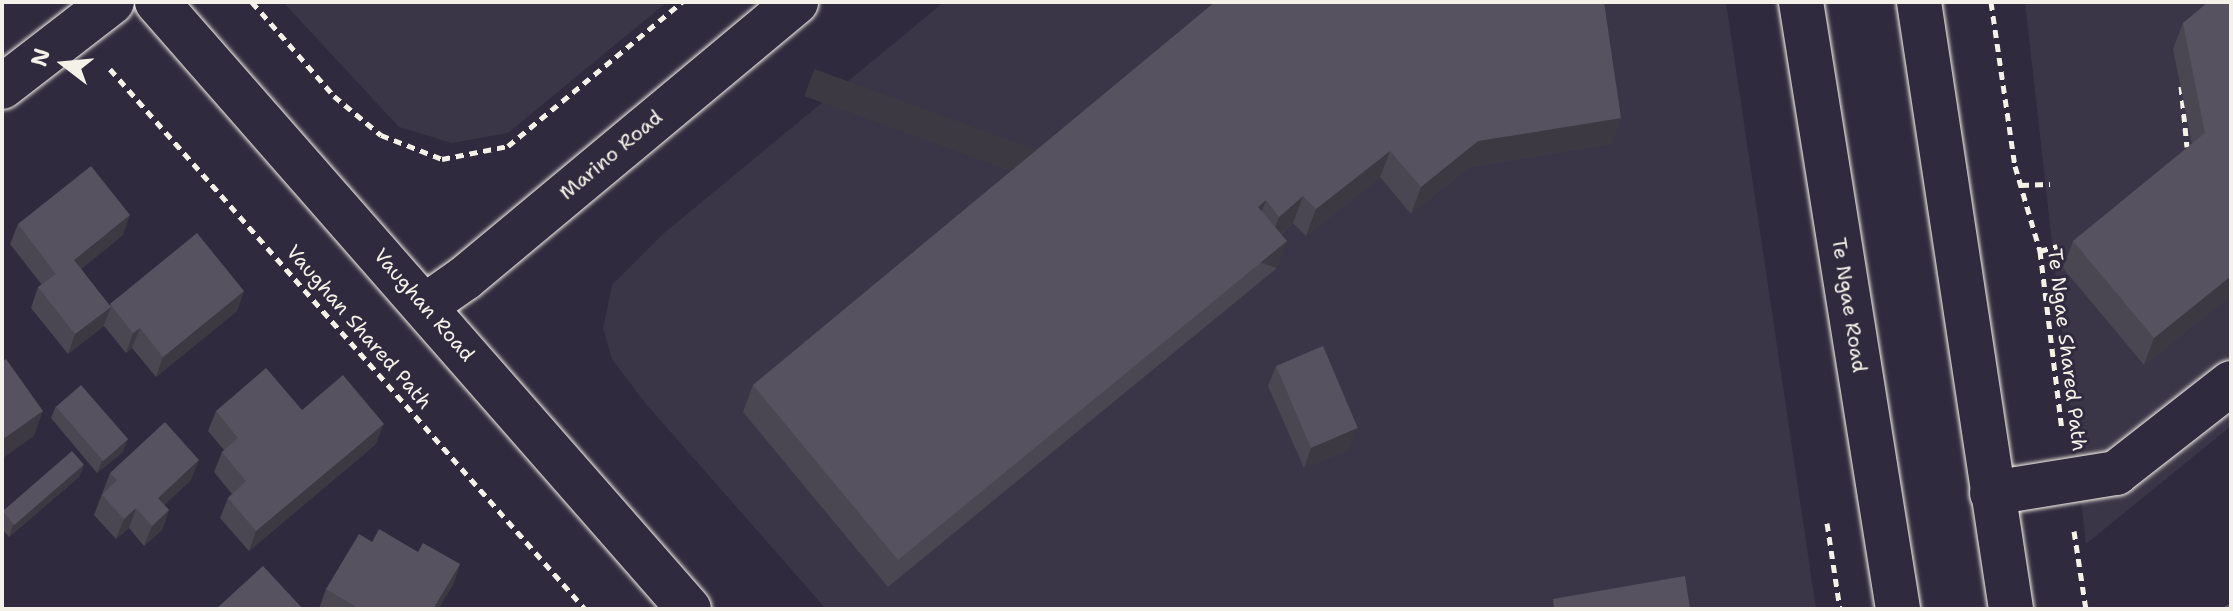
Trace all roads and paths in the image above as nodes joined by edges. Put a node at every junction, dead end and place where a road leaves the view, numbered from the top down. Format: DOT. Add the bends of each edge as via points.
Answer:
graph roads {
  1 [pos="112,2"];
  2 [pos="157,2"];
  3 [pos="252,2"];
  4 [pos="682,2"];
  5 [pos="796,2"];
  6 [pos="1801,2"];
  7 [pos="1919,2"];
  8 [pos="1991,2"];
  9 [pos="108,67"];
  10 [pos="2181,78"];
  11 [pos="2,87"];
  12 [pos="2187,147"];
  13 [pos="2050,184"];
  14 [pos="2021,185"];
  15 [pos="2057,246"];
  16 [pos="2040,251"];
  17 [pos="425,306"];
  18 [pos="2231,383"];
  19 [pos="2068,481"];
  20 [pos="1992,493"];
  21 [pos="585,609"];
  22 [pos="689,609"];
  23 [pos="1898,609"];
  24 [pos="2011,609"];
  25 [pos="2086,609"];
  1 -- 11 [label="main road"];
  2 -- 17 [label="main road, Vaughan Road"];
  3 -- 4 [label="path" via="334,96 381,135 442,159 508,146"];
  5 -- 17 [label="main road, Marino Road"];
  6 -- 23 [label="main road, Te Ngae Road"];
  7 -- 20 [label="main road"];
  8 -- 14 [label="path, Te Ngae Shared Path"];
  9 -- 21 [label="path, Vaughan Shared Path"];
  10 -- 12 [label="path"];
  13 -- 14 [label="path"];
  14 -- 16 [label="path, Te Ngae Shared Path"];
  15 -- 16 [label="path"];
  16 -- 19 [label="path, Te Ngae Shared Path"];
  17 -- 22 [label="main road, Vaughan Road"];
  18 -- 19 [label="main road" via="2116,473"];
  19 -- 20 [label="main road"];
  19 -- 25 [label="path, Te Ngae Shared Path"];
  20 -- 24 [label="main road"];
}
